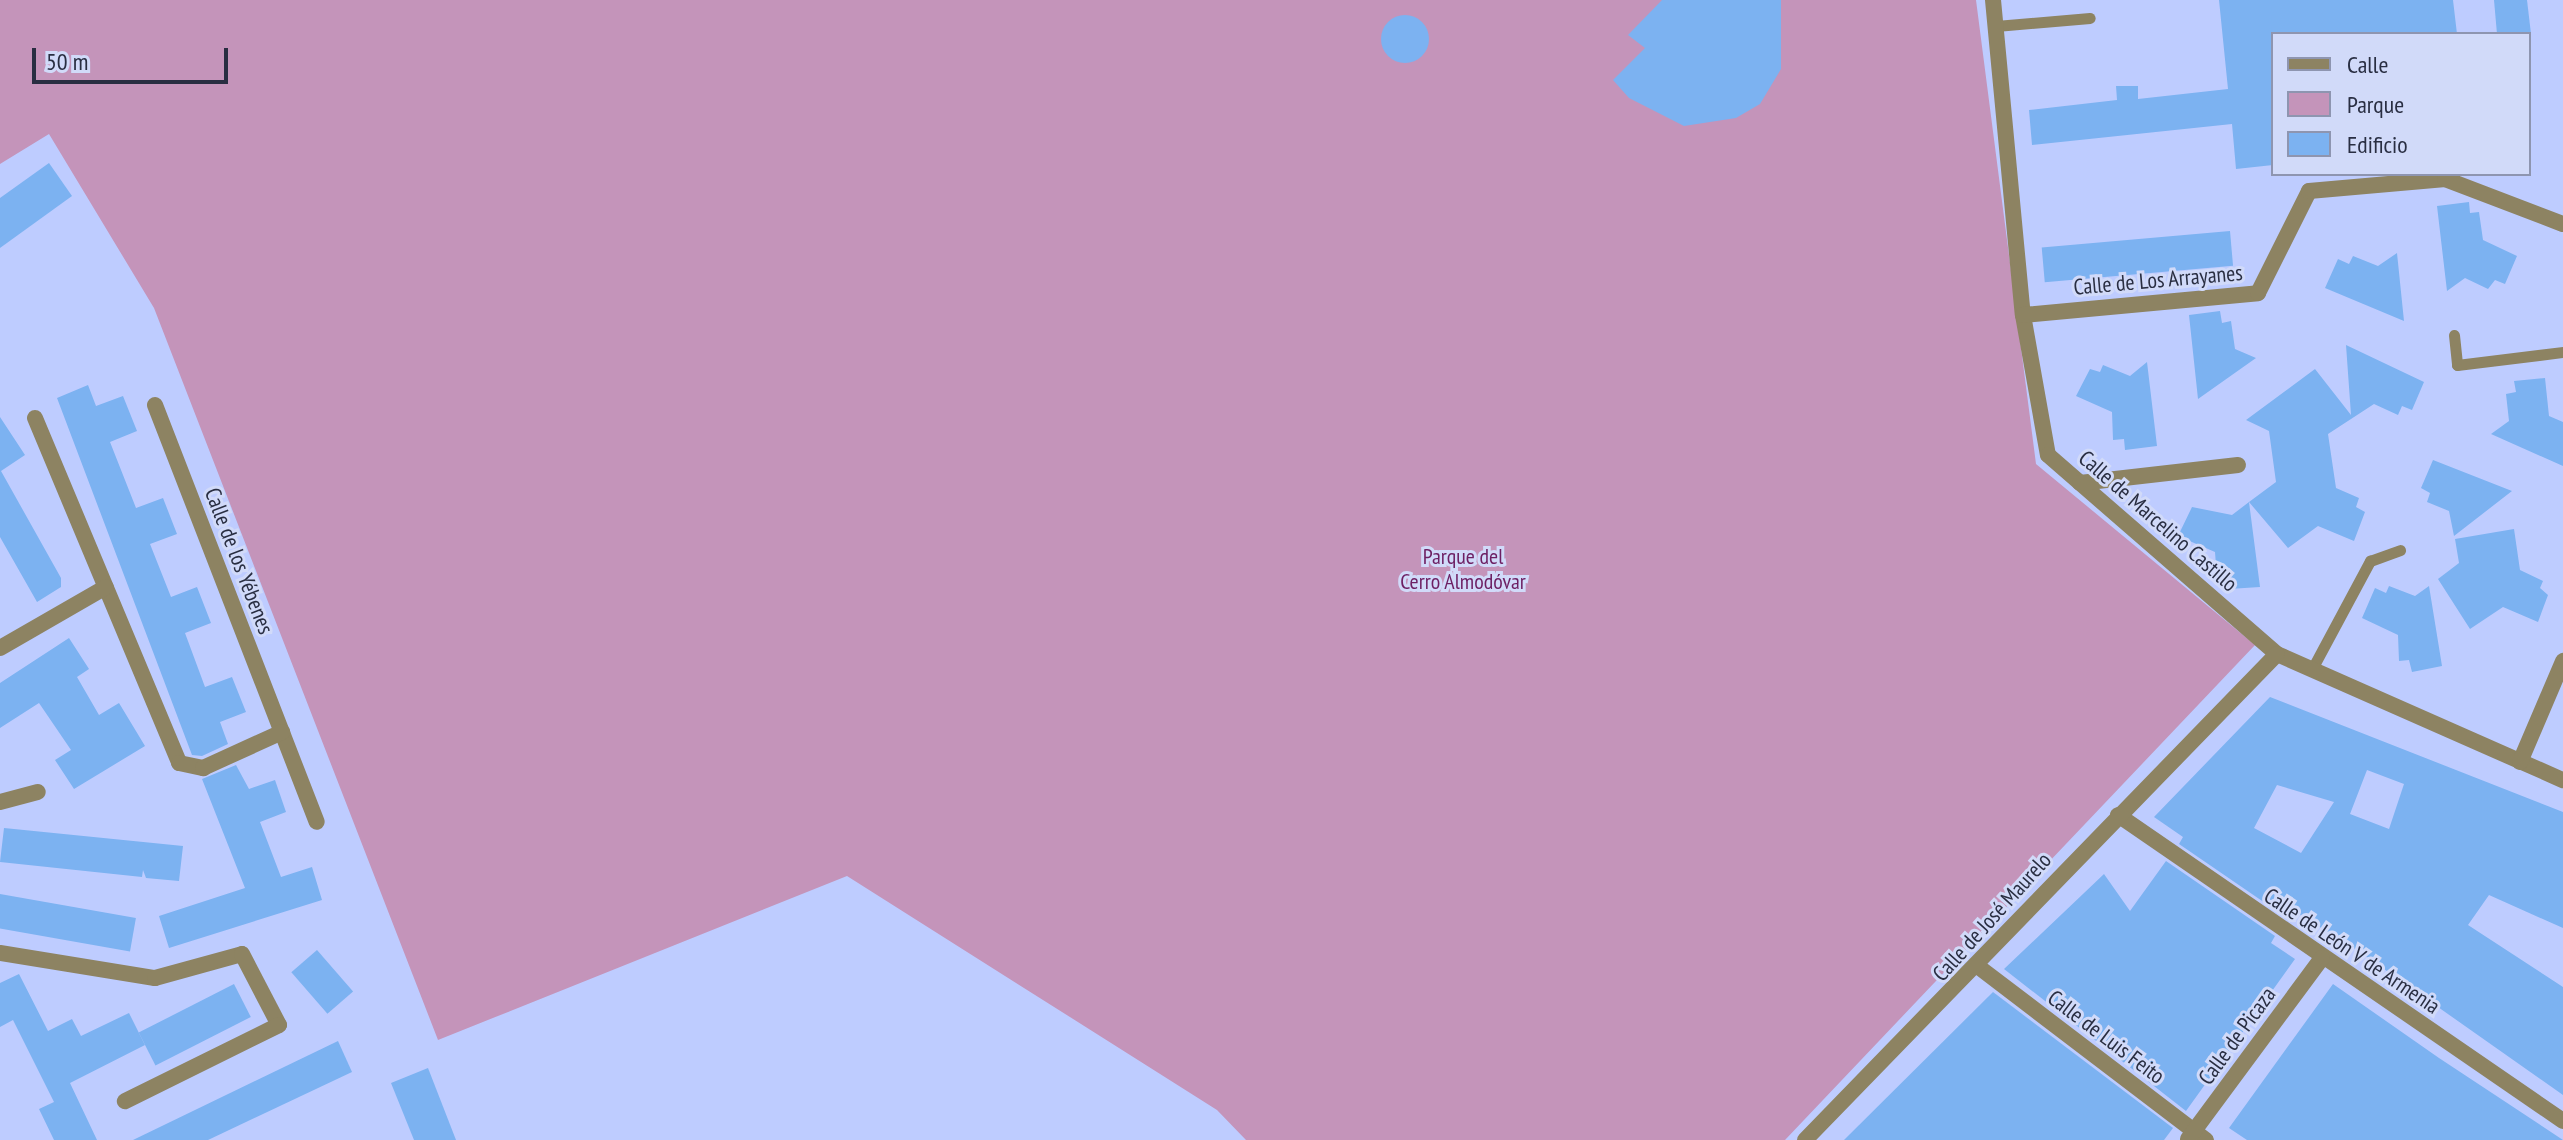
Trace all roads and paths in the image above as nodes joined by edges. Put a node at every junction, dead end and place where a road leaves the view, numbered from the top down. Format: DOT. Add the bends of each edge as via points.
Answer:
graph roads {
  1 [pos="1993,0"];
  2 [pos="2090,18"];
  3 [pos="1996,26"];
  4 [pos="2563,224"];
  5 [pos="2023,315"];
  6 [pos="2454,335"];
  7 [pos="2563,352"];
  8 [pos="155,405"];
  9 [pos="35,418"];
  10 [pos="2238,465"];
  11 [pos="2080,483"];
  12 [pos="2400,550"];
  13 [pos="106,587"];
  14 [pos="0,648"];
  15 [pos="2277,654"];
  16 [pos="2563,661"];
  17 [pos="2312,669"];
  18 [pos="282,732"];
  19 [pos="2520,762"];
  20 [pos="2563,780"];
  21 [pos="38,792"];
  22 [pos="0,802"];
  23 [pos="2118,815"];
  24 [pos="317,822"];
  25 [pos="0,953"];
  26 [pos="2322,958"];
  27 [pos="1980,968"];
  28 [pos="125,1101"];
  29 [pos="2563,1121"];
  30 [pos="2195,1137"];
  31 [pos="1805,1140"];
  1 -- 3 [label="street, Calle de Marcelino Castillo"];
  2 -- 3 [label="lane"];
  3 -- 5 [label="street, Calle de Marcelino Castillo"];
  4 -- 5 [label="street, Calle de Los Arrayanes" via="2445,179 2309,191 2258,293"];
  5 -- 11 [label="street, Calle de Marcelino Castillo" via="2048,455"];
  6 -- 7 [label="lane" via="2457,365"];
  8 -- 18 [label="street, Calle de los Yébenes"];
  9 -- 13 [label="street"];
  10 -- 11 [label="street"];
  11 -- 15 [label="street, Calle de Marcelino Castillo"];
  12 -- 17 [label="lane" via="2370,561"];
  13 -- 14 [label="street"];
  13 -- 18 [label="street" via="179,763 203,768"];
  15 -- 17 [label="street, Calle de Marcelino Castillo"];
  15 -- 23 [label="street, Calle de José Maurelo"];
  16 -- 19 [label="street"];
  17 -- 19 [label="street, Calle de Marcelino Castillo"];
  18 -- 24 [label="street, Calle de los Yébenes"];
  19 -- 20 [label="street, Calle de Marcelino Castillo"];
  21 -- 22 [label="street"];
  23 -- 26 [label="street, Calle de León V de Armenia"];
  23 -- 27 [label="street, Calle de José Maurelo" via="2028,905"];
  25 -- 28 [label="street" via="155,978 242,954 279,1025"];
  26 -- 29 [label="street, Calle de León V de Armenia"];
  26 -- 30 [label="street, Calle de Picaza"];
  27 -- 30 [label="street, Calle de Luis Feito"];
  27 -- 31 [label="street, Calle de José Maurelo"];
}
